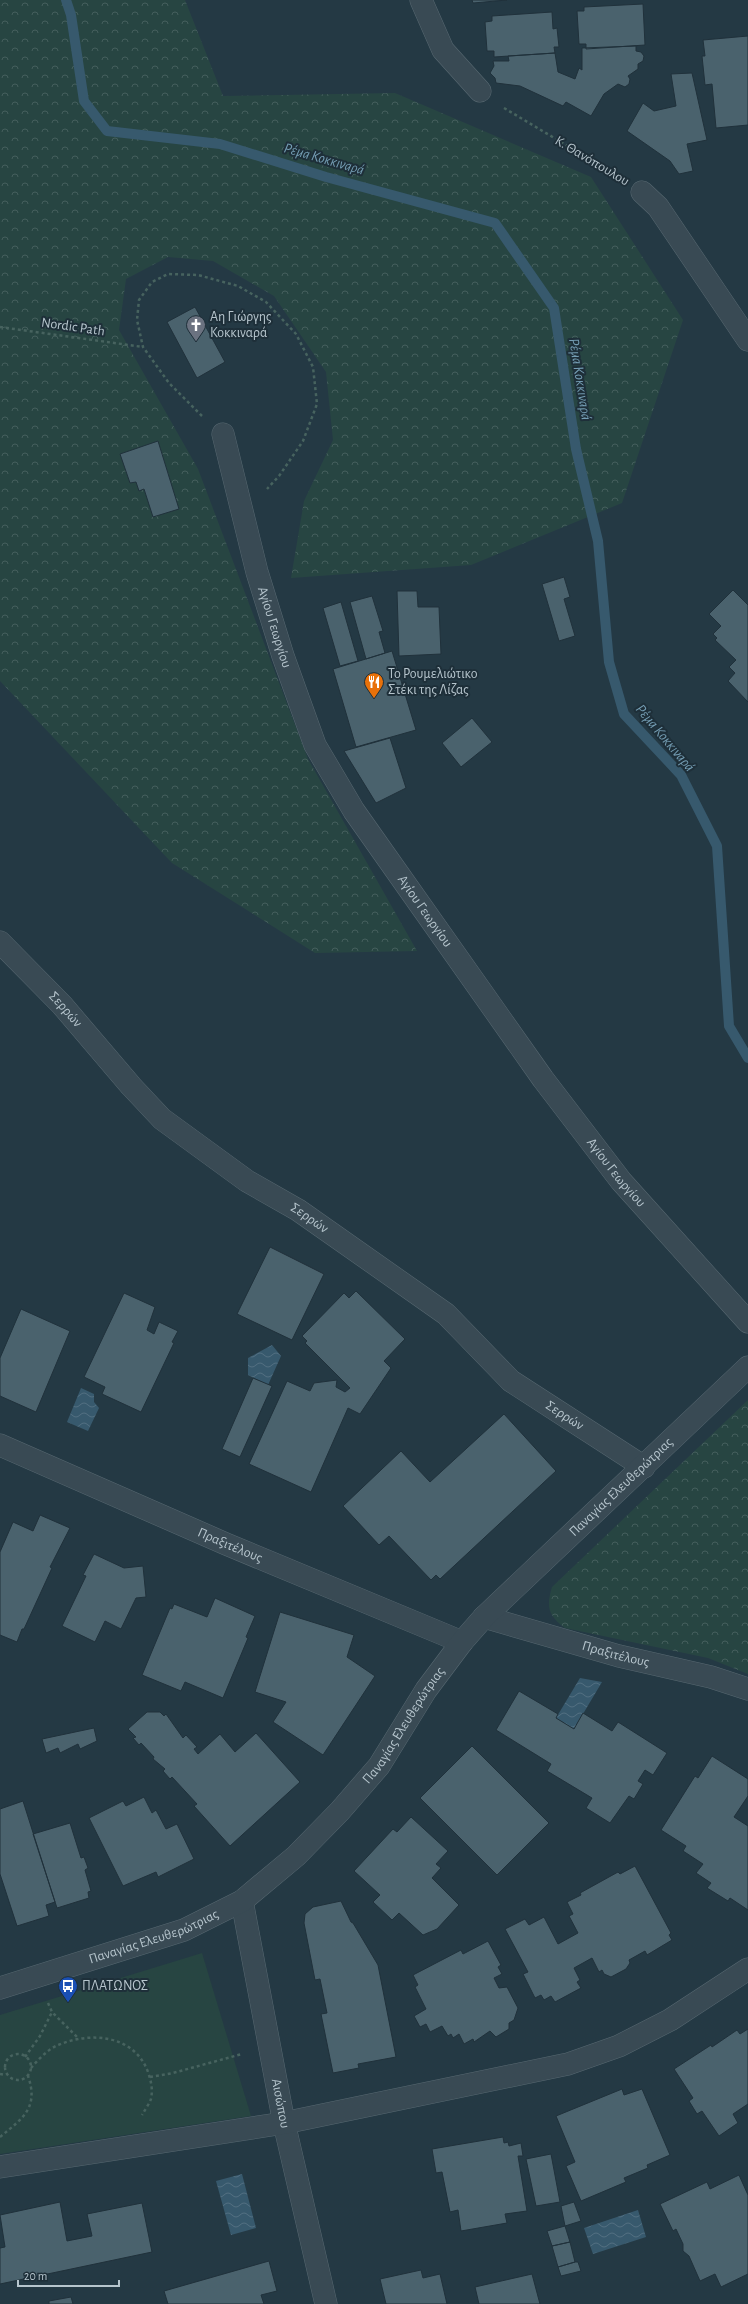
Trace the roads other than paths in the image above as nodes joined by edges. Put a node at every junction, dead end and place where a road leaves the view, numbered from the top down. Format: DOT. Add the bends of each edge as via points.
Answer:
graph roads {
  1 [pos="421,0"];
  2 [pos="480,91"];
  3 [pos="642,192"];
  4 [pos="748,340"];
  5 [pos="223,434"];
  6 [pos="0,942"];
  7 [pos="748,1322"];
  8 [pos="748,1367"];
  9 [pos="0,1445"];
  10 [pos="644,1467"];
  11 [pos="484,1617"];
  12 [pos="462,1642"];
  13 [pos="748,1689"];
  14 [pos="242,1901"];
  15 [pos="748,1969"];
  16 [pos="0,1988"];
  17 [pos="284,2123"];
  18 [pos="0,2167"];
  19 [pos="326,2304"];
  1 -- 2 [label="street" via="443,50"];
  3 -- 4 [label="street, Κ. Θανόπουλου" via="658,208"];
  5 -- 7 [label="street, Αγίου Γεωργίου" via="283,656 315,745 354,811 543,1079 621,1181"];
  6 -- 10 [label="street, Σερρών" via="62,1005 162,1120 247,1181 298,1210 446,1314 511,1381"];
  8 -- 10 [label="street, Παναγίας Ελευθερώτριας"];
  9 -- 12 [label="street, Πραξιτέλους" via="226,1544"];
  10 -- 11 [label="street, Παναγίας Ελευθερώτριας"];
  11 -- 12 [label="street, Παναγίας Ελευθερώτριας"];
  11 -- 13 [label="street, Πραξιτέλους" via="619,1656 711,1677"];
  12 -- 14 [label="street, Παναγίας Ελευθερώτριας" via="426,1690 379,1766 296,1856"];
  14 -- 16 [label="street, Παναγίας Ελευθερώτριας" via="184,1930"];
  14 -- 17 [label="street, Αισώπου"];
  15 -- 17 [label="street" via="670,2020 619,2046 568,2064"];
  17 -- 18 [label="street"];
  17 -- 19 [label="street, Αισώπου"];
}
